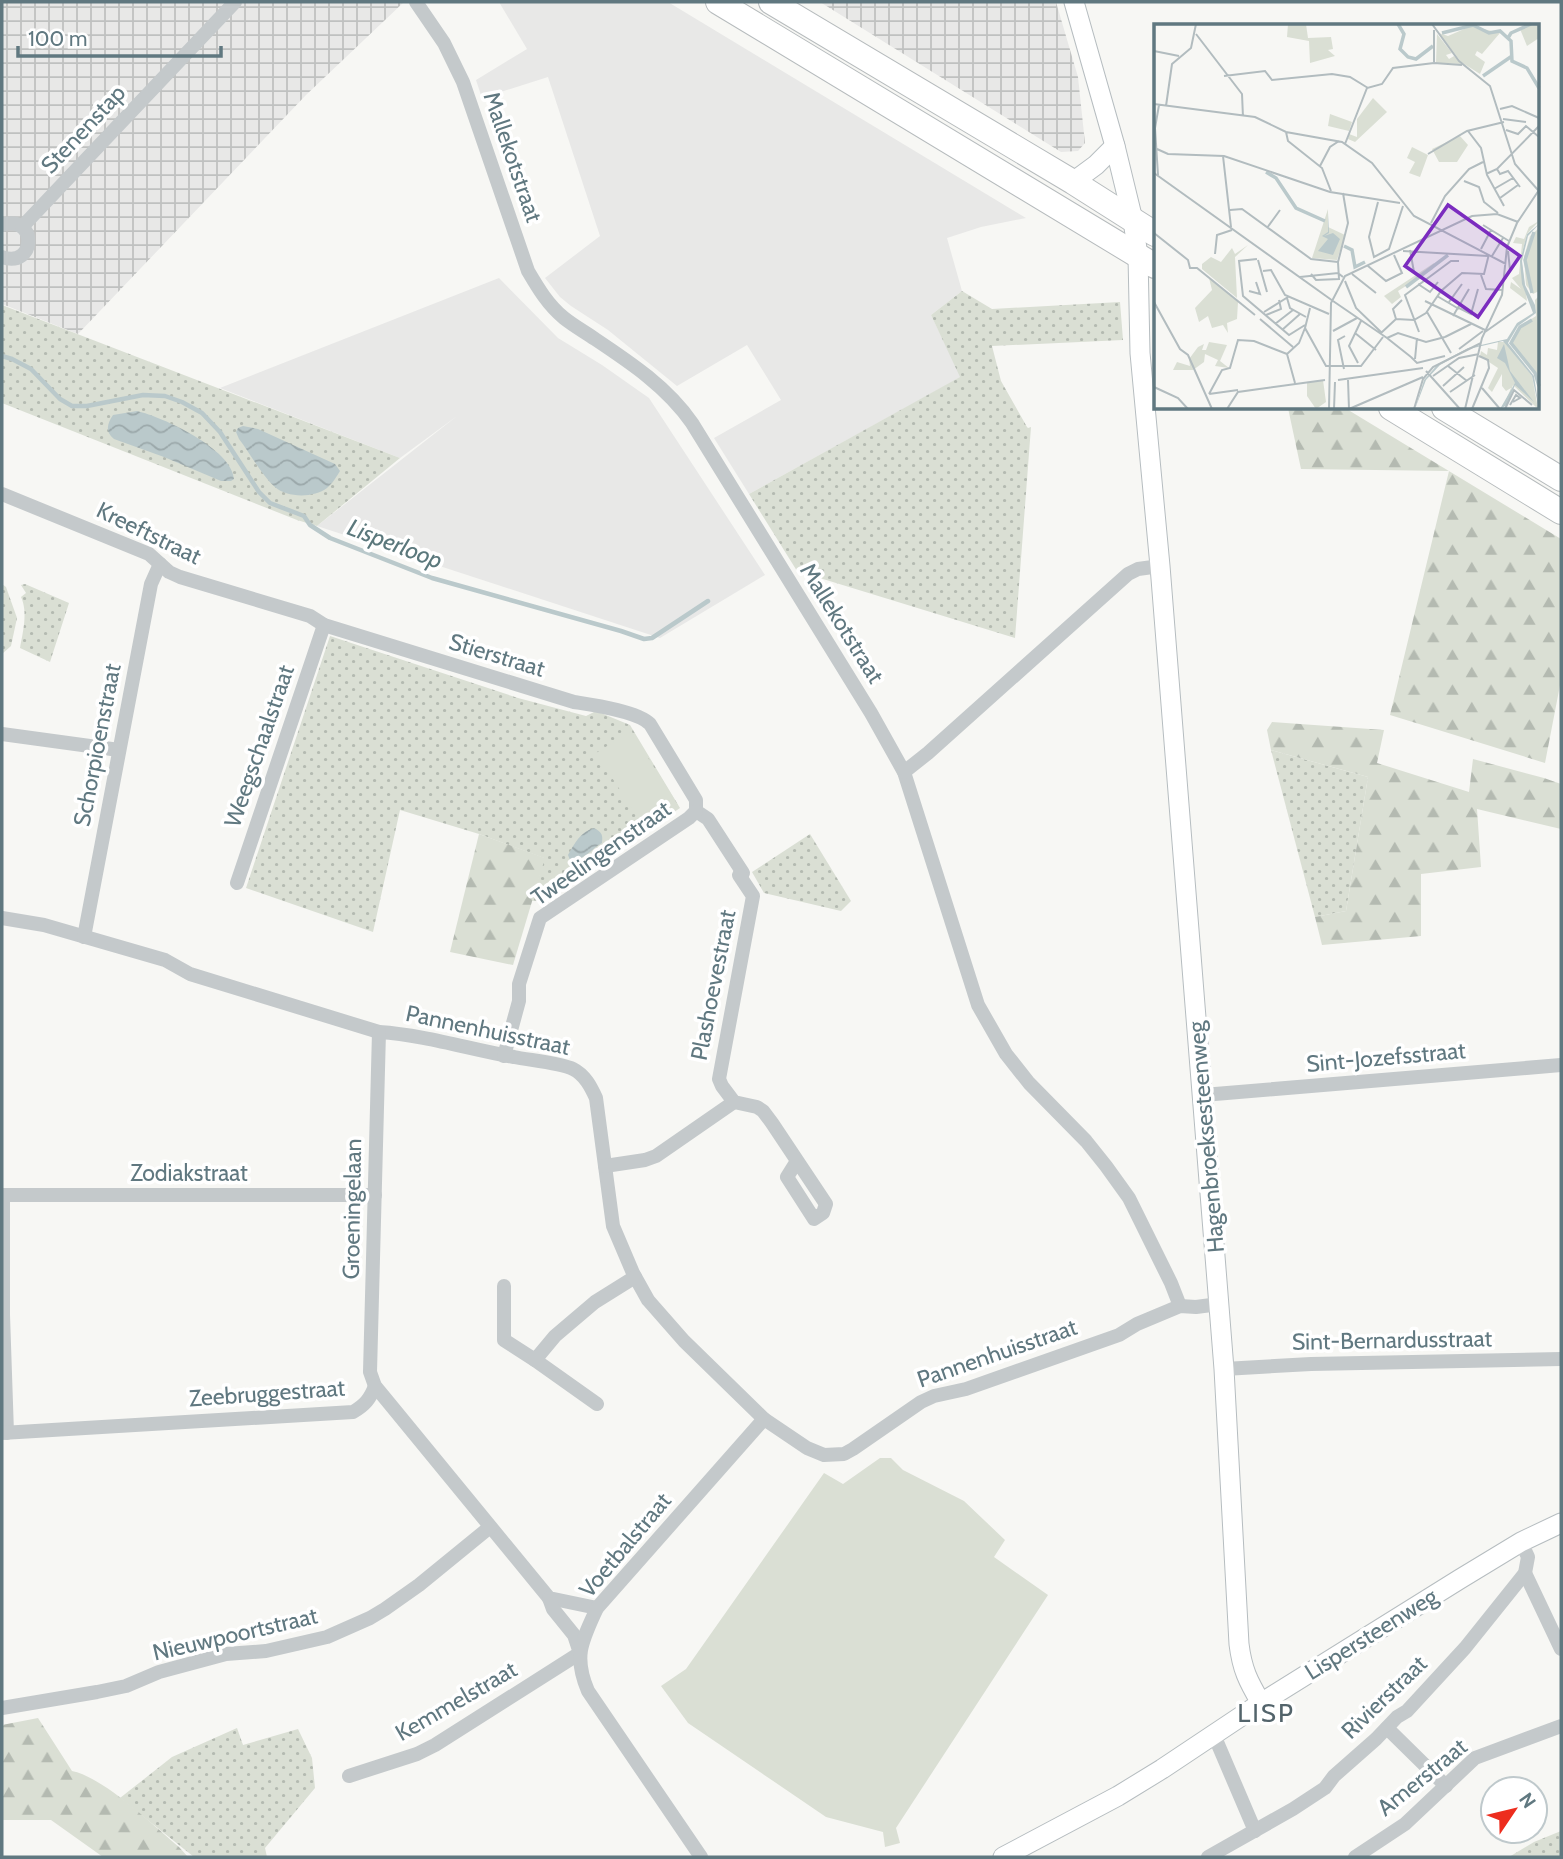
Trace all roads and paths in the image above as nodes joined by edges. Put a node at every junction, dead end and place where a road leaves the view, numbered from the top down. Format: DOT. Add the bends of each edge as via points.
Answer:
graph roads {
  1 [pos="235,2"];
  2 [pos="416,2"];
  3 [pos="718,2"];
  4 [pos="772,2"];
  5 [pos="1074,2"];
  6 [pos="1115,146"];
  7 [pos="1073,182"];
  8 [pos="1133,220"];
  9 [pos="2,225"];
  10 [pos="22,227"];
  11 [pos="1154,233"];
  12 [pos="2,257"];
  13 [pos="1147,261"];
  14 [pos="1154,297"];
  15 [pos="1138,307"];
  16 [pos="1394,410"];
  17 [pos="1447,410"];
  18 [pos="1561,479"];
  19 [pos="2,494"];
  20 [pos="1561,512"];
  21 [pos="160,564"];
  22 [pos="1160,566"];
  23 [pos="238,593"];
  24 [pos="324,625"];
  25 [pos="2,734"];
  26 [pos="119,750"];
  27 [pos="904,772"];
  28 [pos="696,811"];
  29 [pos="237,883"];
  30 [pos="2,918"];
  31 [pos="84,937"];
  32 [pos="379,1032"];
  33 [pos="504,1056"];
  34 [pos="1561,1065"];
  35 [pos="1209,1094"];
  36 [pos="734,1102"];
  37 [pos="797,1161"];
  38 [pos="605,1166"];
  39 [pos="2,1195"];
  40 [pos="375,1195"];
  41 [pos="635,1277"];
  42 [pos="504,1286"];
  43 [pos="1219,1304"];
  44 [pos="1181,1306"];
  45 [pos="1561,1359"];
  46 [pos="535,1360"];
  47 [pos="1224,1369"];
  48 [pos="376,1386"];
  49 [pos="597,1404"];
  50 [pos="764,1419"];
  51 [pos="4,1433"];
  52 [pos="1561,1523"];
  53 [pos="490,1527"];
  54 [pos="1521,1542"];
  55 [pos="1525,1573"];
  56 [pos="549,1598"];
  57 [pos="597,1608"];
  58 [pos="1561,1648"];
  59 [pos="580,1653"];
  60 [pos="1261,1703"];
  61 [pos="2,1708"];
  62 [pos="1561,1726"];
  63 [pos="1387,1728"];
  64 [pos="1214,1735"];
  65 [pos="349,1776"];
  66 [pos="1446,1786"];
  67 [pos="1255,1831"];
  68 [pos="701,1857"];
  69 [pos="1003,1857"];
  70 [pos="1208,1857"];
  71 [pos="1355,1857"];
  1 -- 10 [label="street, Stenenstap"];
  2 -- 27 [label="street, Mallekotstraat" via="463,82 528,271 542,295 563,317 663,388 681,408"];
  3 -- 13 [label="highway"];
  4 -- 7 [label="highway"];
  5 -- 6 [label="street, Hagenbroeksesteenweg"];
  6 -- 7 [label="street"];
  6 -- 8 [label="street, Hagenbroeksesteenweg"];
  7 -- 8 [label="highway"];
  8 -- 11 [label="highway"];
  8 -- 13 [label="street, Hagenbroeksesteenweg"];
  9 -- 10 [label="street"];
  10 -- 12 [label="street" via="29,238 25,252 13,259"];
  13 -- 15 [label="street, Hagenbroeksesteenweg"];
  14 -- 15 [label="street"];
  15 -- 22 [label="street, Hagenbroeksesteenweg"];
  16 -- 20 [label="highway"];
  17 -- 18 [label="highway"];
  19 -- 21 [label="street, Kreeftstraat" via="149,554"];
  21 -- 23 [label="street, Kreeftstraat" via="180,577"];
  21 -- 26 [label="street, Schorpioenstraat" via="151,584"];
  22 -- 27 [label="street" via="1128,574"];
  22 -- 35 [label="street, Hagenbroeksesteenweg"];
  23 -- 24 [label="street, Stierstraat" via="310,616"];
  24 -- 28 [label="street, Stierstraat" via="574,702 645,719 696,800"];
  24 -- 29 [label="street, Weegschaalstraat"];
  25 -- 26 [label="street"];
  26 -- 31 [label="street, Schorpioenstraat"];
  27 -- 44 [label="street, Mallekotstraat" via="978,1005 1006,1054 1086,1141 1129,1198"];
  28 -- 33 [label="street, Tweelingenstraat" via="540,918 519,984"];
  28 -- 36 [label="street, Plashoevestraat" via="708,819 753,896 719,1079"];
  30 -- 31 [label="street, Pannenhuisstraat"];
  31 -- 32 [label="street, Pannenhuisstraat"];
  32 -- 33 [label="street, Pannenhuisstraat"];
  32 -- 40 [label="street, Groeningelaan"];
  33 -- 38 [label="street, Pannenhuisstraat" via="572,1068 581,1075 596,1098"];
  34 -- 35 [label="street, Sint-Jozefsstraat"];
  35 -- 43 [label="street, Hagenbroeksesteenweg"];
  36 -- 37 [label="street" via="763,1111"];
  36 -- 38 [label="street" via="656,1156"];
  38 -- 41 [label="street, Pannenhuisstraat" via="613,1226"];
  39 -- 40 [label="street, Zodiakstraat"];
  39 -- 51 [label="street"];
  40 -- 48 [label="street, Groeningelaan" via="370,1372"];
  41 -- 46 [label="street" via="595,1302"];
  41 -- 50 [label="street, Pannenhuisstraat" via="661,1316"];
  42 -- 46 [label="street" via="504,1340"];
  43 -- 44 [label="street, Pannenhuisstraat"];
  43 -- 47 [label="street, Hagenbroeksesteenweg"];
  44 -- 50 [label="street, Pannenhuisstraat" via="1119,1335 927,1399 844,1454 824,1455 807,1448"];
  45 -- 47 [label="street, Sint-Bernardusstraat"];
  46 -- 49 [label="street"];
  47 -- 60 [label="street, Hagenbroeksesteenweg" via="1239,1644 1242,1665"];
  48 -- 51 [label="street, Zeebruggestraat" via="369,1400 353,1412"];
  48 -- 53 [label="street, Zeebruggestraat"];
  50 -- 57 [label="street, Voetbalstraat"];
  52 -- 54 [label="street, Lispersteenweg"];
  53 -- 56 [label="street, Zeebruggestraat"];
  53 -- 61 [label="street, Nieuwpoortstraat" via="385,1609 327,1637 266,1651 226,1654 126,1686"];
  54 -- 55 [label="street" via="1528,1557"];
  54 -- 60 [label="street, Lispersteenweg"];
  55 -- 58 [label="street"];
  55 -- 63 [label="street, Rivierstraat" via="1465,1648"];
  56 -- 57 [label="street"];
  56 -- 59 [label="street, Zeebruggestraat" via="575,1635"];
  57 -- 59 [label="street, Voetbalstraat"];
  59 -- 65 [label="street, Kemmelstraat" via="435,1745"];
  59 -- 68 [label="street" via="580,1670 588,1691"];
  60 -- 64 [label="street, Lispersteenweg"];
  62 -- 66 [label="street, Amerstraat" via="1475,1758"];
  63 -- 66 [label="street"];
  63 -- 67 [label="street, Rivierstraat" via="1325,1788"];
  64 -- 67 [label="street"];
  64 -- 69 [label="street, Lispersteenweg" via="1118,1796"];
  66 -- 71 [label="street, Amerstraat" via="1405,1824"];
  67 -- 70 [label="street, Rivierstraat"];
}
